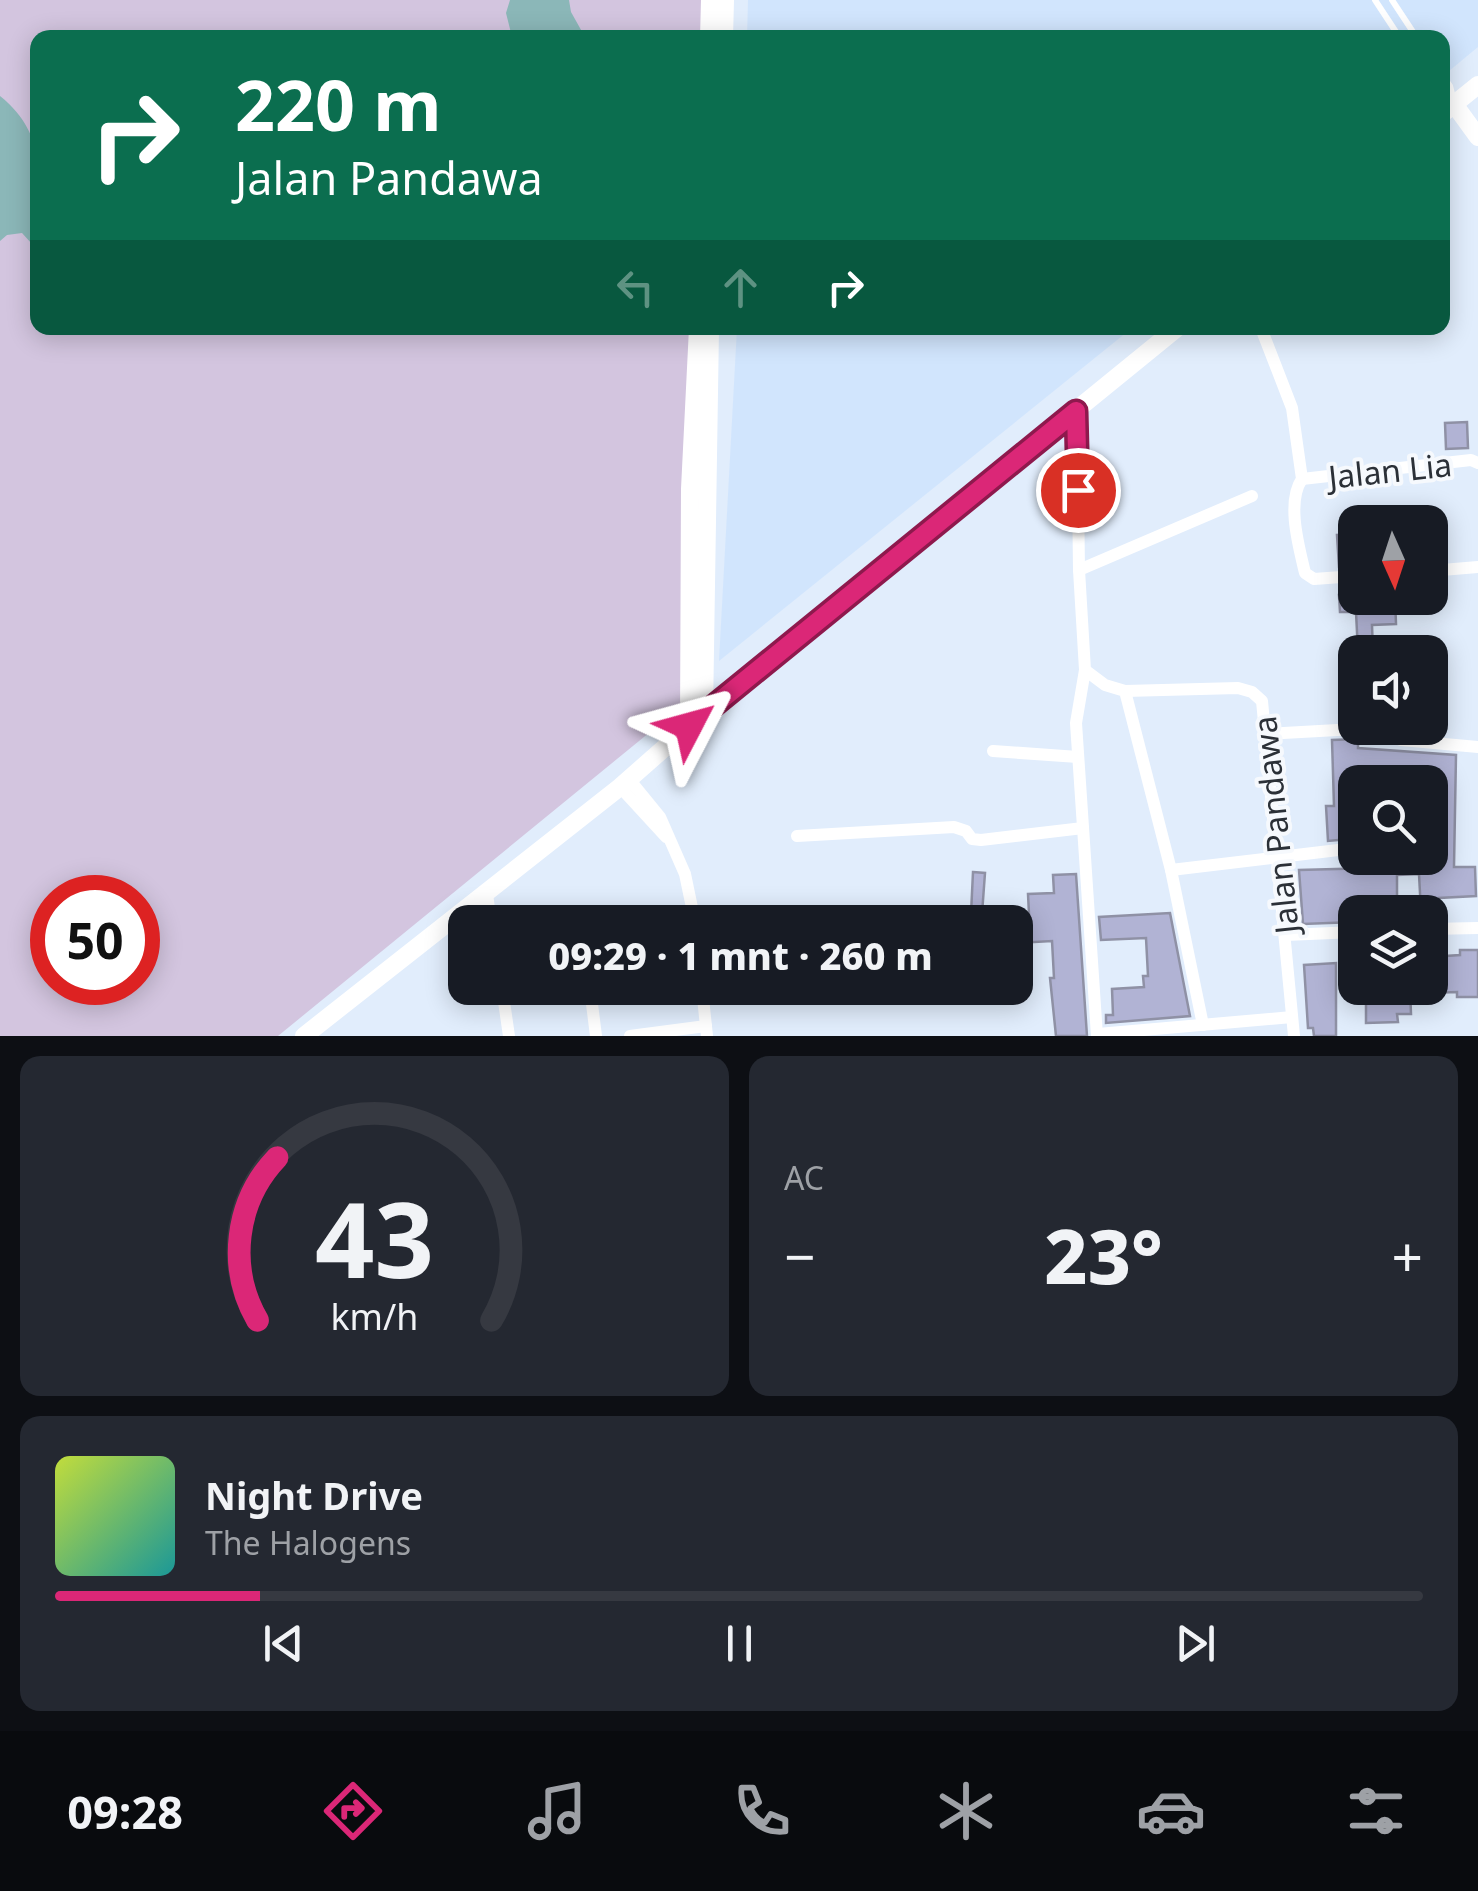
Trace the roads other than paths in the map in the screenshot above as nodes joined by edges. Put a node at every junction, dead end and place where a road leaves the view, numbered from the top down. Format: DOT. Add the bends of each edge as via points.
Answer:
graph roads {
  1 [pos="710,0"];
  2 [pos="725,0"];
  3 [pos="1375,0"];
  4 [pos="1392,0"];
  5 [pos="709,30"];
  6 [pos="724,30"];
  7 [pos="1395,30"];
  8 [pos="1412,30"];
  9 [pos="1478,85"];
  10 [pos="1450,102"];
  11 [pos="1450,109"];
  12 [pos="1478,137"];
  13 [pos="698,335"];
  14 [pos="710,335"];
  15 [pos="1169,335"];
  16 [pos="1265,335"];
  17 [pos="1076,411"];
  18 [pos="1478,462"];
  19 [pos="1302,480"];
  20 [pos="1252,496"];
  21 [pos="1478,567"];
  22 [pos="1079,570"];
  23 [pos="1448,570"];
  24 [pos="1338,577"];
  25 [pos="1085,670"];
  26 [pos="1125,691"];
  27 [pos="696,719"];
  28 [pos="1266,734"];
  29 [pos="1478,747"];
  30 [pos="992,751"];
  31 [pos="1078,757"];
  32 [pos="624,783"];
  33 [pos="1083,828"];
  34 [pos="797,836"];
  35 [pos="1338,850"];
  36 [pos="1278,855"];
  37 [pos="1171,870"];
  38 [pos="487,894"];
  39 [pos="489,905"];
  40 [pos="691,905"];
  41 [pos="1478,928"];
  42 [pos="1448,929"];
  43 [pos="1338,933"];
  44 [pos="1286,935"];
  45 [pos="505,1005"];
  46 [pos="592,1005"];
  47 [pos="704,1005"];
  48 [pos="1292,1017"];
  49 [pos="1203,1025"];
  50 [pos="706,1031"];
  51 [pos="1098,1035"];
  52 [pos="304,1036"];
  53 [pos="510,1036"];
  54 [pos="596,1036"];
  55 [pos="630,1036"];
  56 [pos="1294,1036"];
  1 -- 5 [label="main road"];
  2 -- 6 [label="main road"];
  3 -- 7 [label="lane"];
  4 -- 8 [label="lane"];
  9 -- 10 [label="main road"];
  11 -- 12 [label="main road"];
  13 -- 27 [label="main road" via="690,489"];
  14 -- 27 [label="main road"];
  15 -- 17 [label="main road"];
  16 -- 19 [label="street, Jalan Lia" via="1292,408"];
  17 -- 22 [label="street"];
  17 -- 27 [label="main road"];
  18 -- 19 [label="street, Jalan Lia"];
  19 -- 24 [label="street, Jalan Lia" via="1294,499 1305,574"];
  20 -- 22 [label="street"];
  21 -- 23 [label="street"];
  22 -- 25 [label="street"];
  25 -- 26 [label="street"];
  25 -- 31 [label="street"];
  26 -- 28 [label="street, Jalan Pandawa" via="1252,692 1262,701"];
  26 -- 37 [label="street"];
  27 -- 32 [label="main road"];
  28 -- 29 [label="street" via="1372,728 1401,740"];
  28 -- 36 [label="street, Jalan Pandawa"];
  30 -- 31 [label="street"];
  31 -- 33 [label="street"];
  32 -- 38 [label="main road"];
  32 -- 40 [label="street" via="668,839"];
  33 -- 34 [label="street" via="981,840 962,828"];
  33 -- 51 [label="street"];
  35 -- 36 [label="street"];
  36 -- 37 [label="street"];
  36 -- 44 [label="street, Jalan Pandawa"];
  37 -- 49 [label="street"];
  38 -- 39 [label="street"];
  38 -- 52 [label="main road"];
  41 -- 42 [label="street"];
  43 -- 44 [label="street"];
  44 -- 48 [label="street, Jalan Pandawa"];
  45 -- 53 [label="street"];
  46 -- 54 [label="street"];
  47 -- 50 [label="street"];
  48 -- 49 [label="street"];
  48 -- 56 [label="street, Jalan Pandawa"];
  49 -- 51 [label="street"];
  50 -- 55 [label="street"];
}
